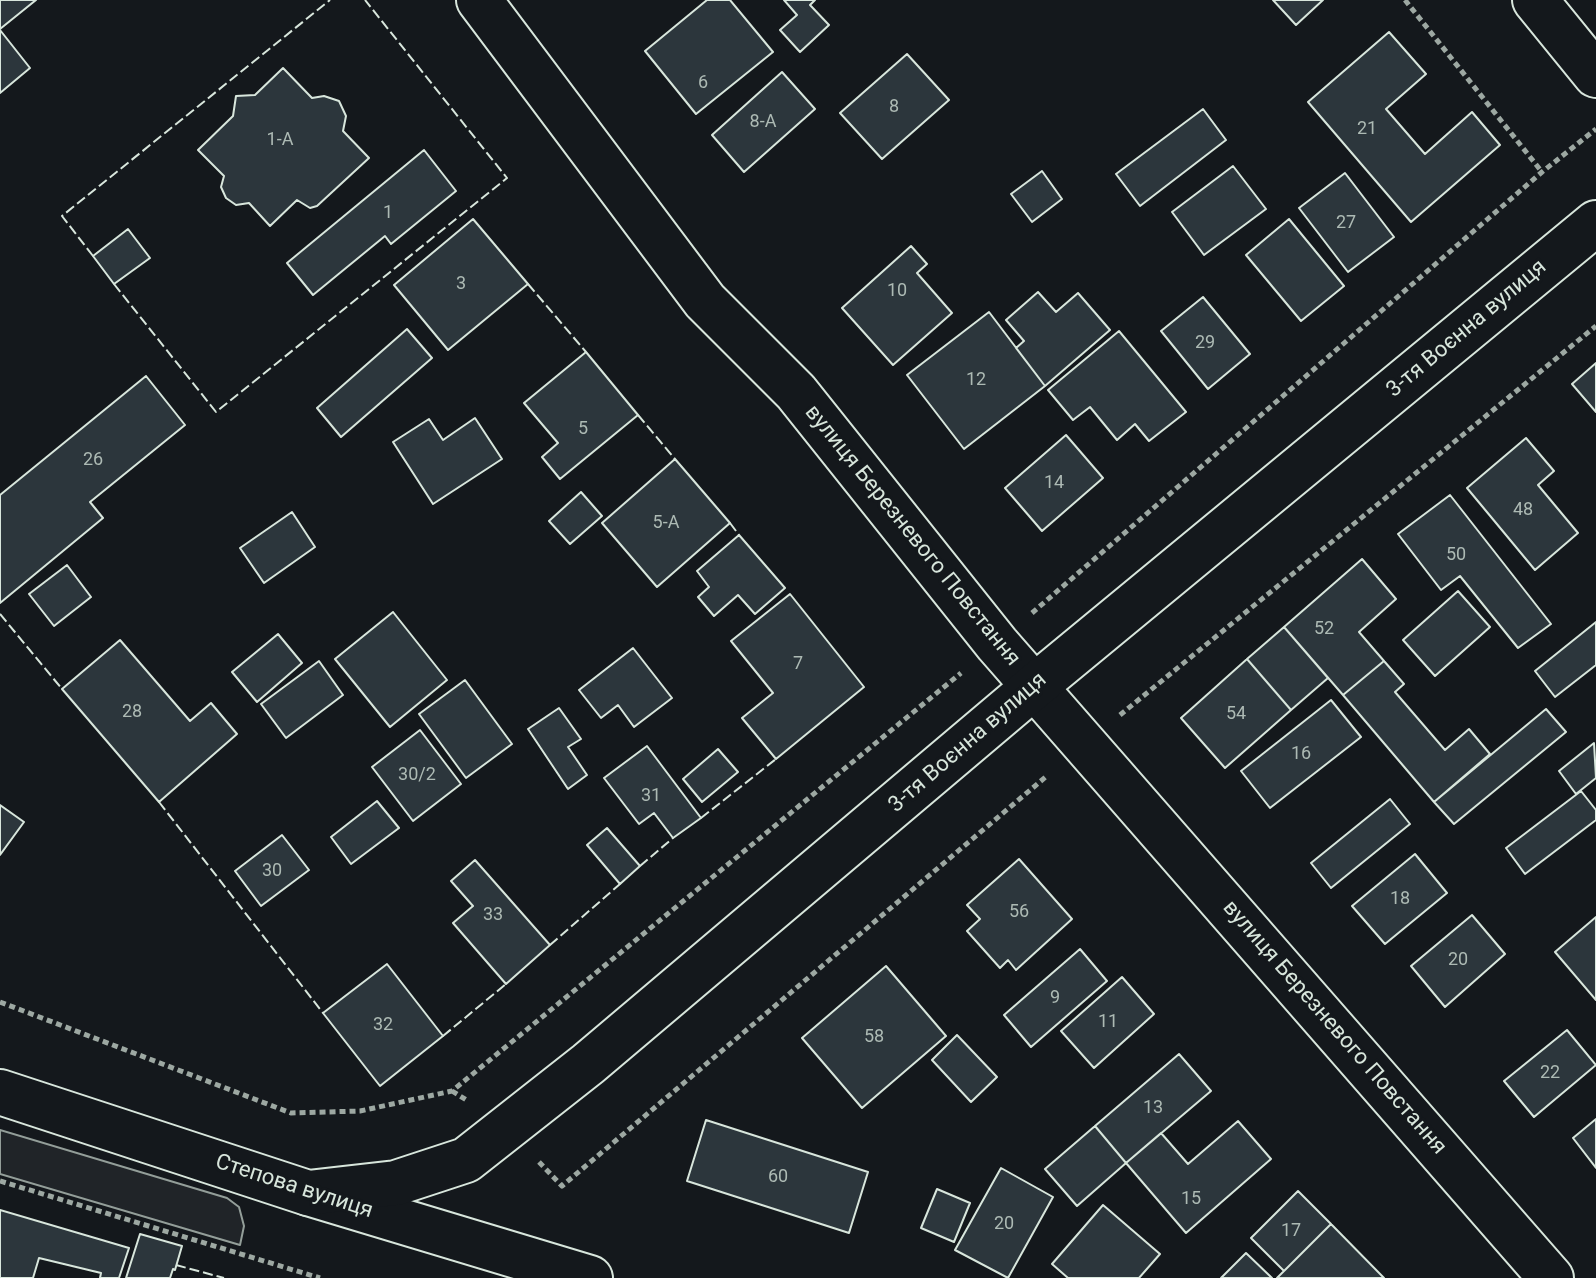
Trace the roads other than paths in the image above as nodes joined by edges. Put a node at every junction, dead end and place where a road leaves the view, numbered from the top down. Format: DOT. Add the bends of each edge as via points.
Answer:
graph roads {
  1 [pos="479,0"];
  2 [pos="1535,0"];
  3 [pos="1596,75"];
  4 [pos="1596,223"];
  5 [pos="1035,686"];
  6 [pos="0,1092"];
  7 [pos="308,1193"];
  8 [pos="590,1278"];
  9 [pos="1551,1278"];
  1 -- 5 [label="street, вулиця Березневого Повстання" via="705,301 796,392"];
  2 -- 3 [label="street"];
  4 -- 5 [label="street, 3-тя Воєнна вулиця"];
  5 -- 7 [label="street, 3-тя Воєнна вулиця" via="466,1160 396,1183"];
  5 -- 9 [label="street, вулиця Березневого Повстання"];
  6 -- 7 [label="street, Степова вулиця"];
  7 -- 8 [label="street, Степова вулиця"];
}
